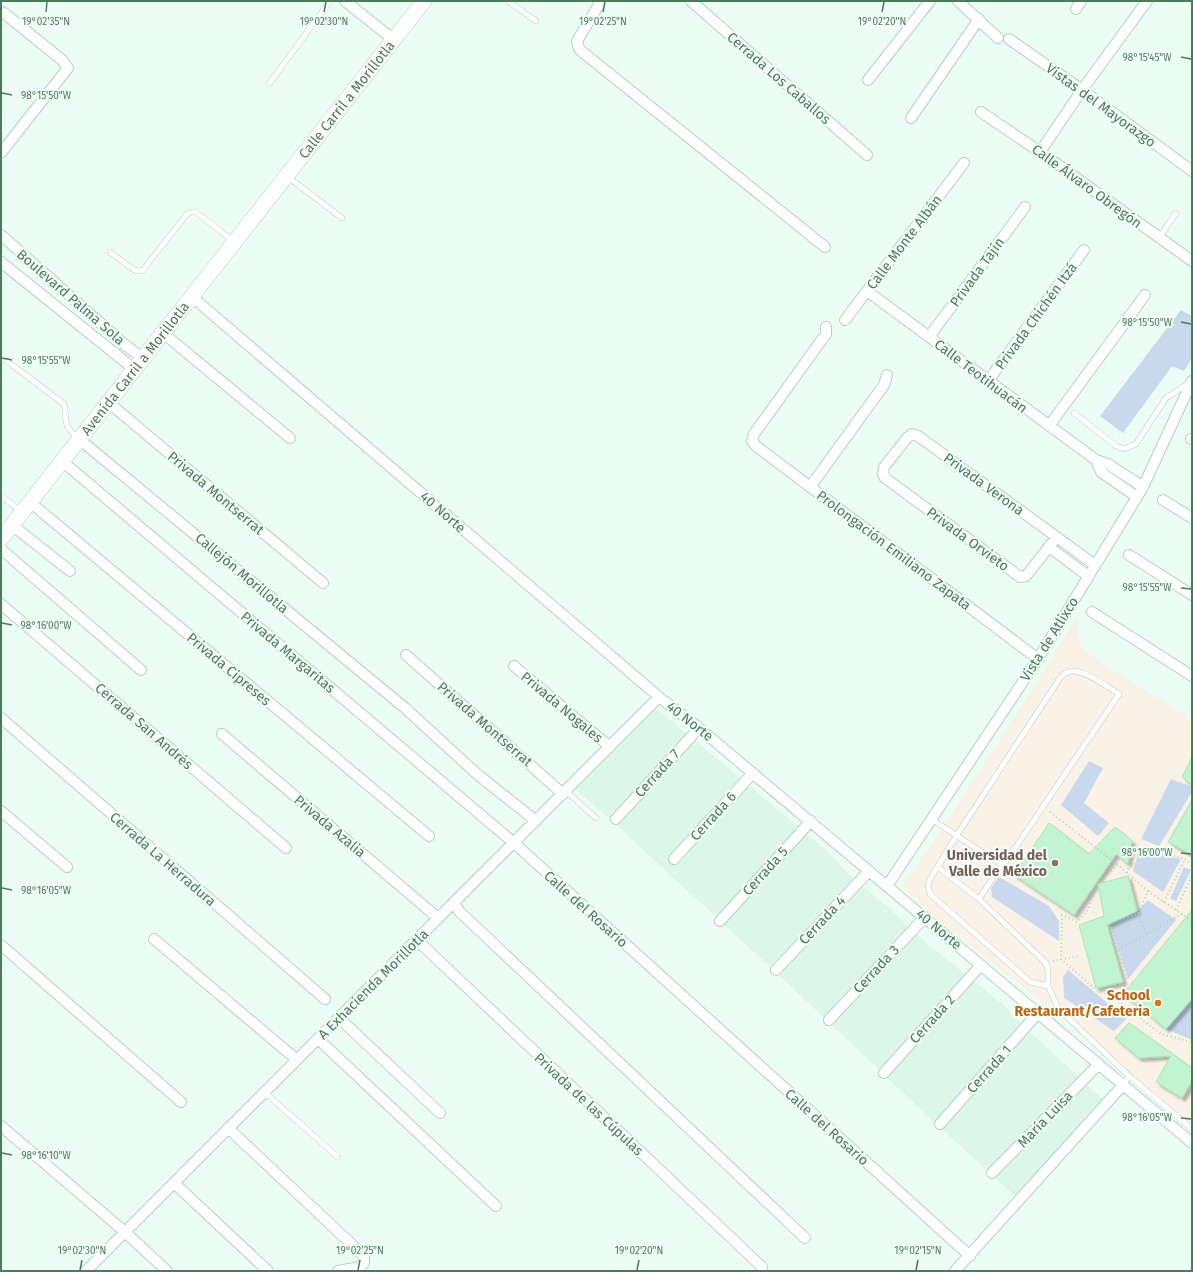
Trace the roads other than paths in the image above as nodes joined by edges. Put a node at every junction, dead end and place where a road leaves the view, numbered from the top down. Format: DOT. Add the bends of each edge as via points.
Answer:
graph roads {
  1 [pos="330,1"];
  2 [pos="345,1"];
  3 [pos="424,1"];
  4 [pos="508,1"];
  5 [pos="599,1"];
  6 [pos="691,1"];
  7 [pos="930,1"];
  8 [pos="958,1"];
  9 [pos="1147,1"];
  10 [pos="1,12"];
  11 [pos="978,19"];
  12 [pos="536,21"];
  13 [pos="394,40"];
  14 [pos="868,80"];
  15 [pos="270,84"];
  16 [pos="1082,90"];
  17 [pos="981,112"];
  18 [pos="911,118"];
  19 [pos="2,149"];
  20 [pos="1040,152"];
  21 [pos="867,155"];
  22 [pos="964,163"];
  23 [pos="1192,171"];
  24 [pos="287,176"];
  25 [pos="270,198"];
  26 [pos="1025,207"];
  27 [pos="1176,213"];
  28 [pos="342,218"];
  29 [pos="1,235"];
  30 [pos="1159,238"];
  31 [pos="234,242"];
  32 [pos="825,247"];
  33 [pos="1084,250"];
  34 [pos="110,252"];
  35 [pos="1192,261"];
  36 [pos="1,262"];
  37 [pos="867,291"];
  38 [pos="1145,294"];
  39 [pos="191,296"];
  40 [pos="845,320"];
  41 [pos="826,327"];
  42 [pos="109,331"];
  43 [pos="163,333"];
  44 [pos="929,337"];
  45 [pos="101,343"];
  46 [pos="7,361"];
  47 [pos="138,364"];
  48 [pos="887,376"];
  49 [pos="988,381"];
  50 [pos="1192,381"];
  51 [pos="108,402"];
  52 [pos="1074,413"];
  53 [pos="1049,426"];
  54 [pos="290,438"];
  55 [pos="79,439"];
  56 [pos="1096,460"];
  57 [pos="62,461"];
  58 [pos="883,474"];
  59 [pos="810,487"];
  60 [pos="1143,487"];
  61 [pos="1,495"];
  62 [pos="1137,497"];
  63 [pos="1163,500"];
  64 [pos="26,507"];
  65 [pos="1192,518"];
  66 [pos="12,525"];
  67 [pos="1056,538"];
  68 [pos="1,539"];
  69 [pos="1049,547"];
  70 [pos="1,550"];
  71 [pos="1129,555"];
  72 [pos="1095,565"];
  73 [pos="70,571"];
  74 [pos="1088,576"];
  75 [pos="323,583"];
  76 [pos="1192,595"];
  77 [pos="1,604"];
  78 [pos="1092,612"];
  79 [pos="406,655"];
  80 [pos="1038,659"];
  81 [pos="1192,663"];
  82 [pos="514,666"];
  83 [pos="142,670"];
  84 [pos="1189,674"];
  85 [pos="660,697"];
  86 [pos="1,718"];
  87 [pos="699,728"];
  88 [pos="222,734"];
  89 [pos="610,747"];
  90 [pos="753,773"];
  91 [pos="565,792"];
  92 [pos="1,811"];
  93 [pos="596,818"];
  94 [pos="616,819"];
  95 [pos="931,819"];
  96 [pos="536,821"];
  97 [pos="811,821"];
  98 [pos="957,835"];
  99 [pos="429,836"];
  100 [pos="514,843"];
  101 [pos="286,848"];
  102 [pos="674,859"];
  103 [pos="1002,865"];
  104 [pos="938,866"];
  105 [pos="67,867"];
  106 [pos="869,870"];
  107 [pos="887,886"];
  108 [pos="979,899"];
  109 [pos="454,903"];
  110 [pos="924,917"];
  111 [pos="438,918"];
  112 [pos="720,921"];
  113 [pos="154,939"];
  114 [pos="417,940"];
  115 [pos="1,945"];
  116 [pos="981,966"];
  117 [pos="776,970"];
  118 [pos="1048,986"];
  119 [pos="325,999"];
  120 [pos="1038,1013"];
  121 [pos="339,1018"];
  122 [pos="829,1020"];
  123 [pos="318,1039"];
  124 [pos="297,1060"];
  125 [pos="1099,1064"];
  126 [pos="884,1073"];
  127 [pos="1129,1076"];
  128 [pos="1124,1085"];
  129 [pos="264,1092"];
  130 [pos="181,1102"];
  131 [pos="440,1113"];
  132 [pos="940,1124"];
  133 [pos="1,1126"];
  134 [pos="228,1128"];
  135 [pos="1192,1128"];
  136 [pos="1192,1143"];
  137 [pos="338,1157"];
  138 [pos="992,1173"];
  139 [pos="174,1183"];
  140 [pos="496,1206"];
  141 [pos="124,1232"];
  142 [pos="805,1238"];
  143 [pos="970,1256"];
  144 [pos="762,1267"];
  145 [pos="86,1271"];
  146 [pos="167,1271"];
  147 [pos="268,1271"];
  148 [pos="338,1271"];
  149 [pos="955,1271"];
  1 -- 15 [label="lane"];
  2 -- 13 [label="street"];
  3 -- 13 [label="street, Calle Carril a Morillotla"];
  4 -- 12 [label="lane"];
  5 -- 32 [label="street" via="577,41 580,50"];
  6 -- 21 [label="street, Cerrada Los Caballos"];
  7 -- 14 [label="street"];
  8 -- 11 [label="street, Vistas del Mayorazgo"];
  9 -- 16 [label="street"];
  10 -- 19 [label="street" via="62,60 68,68"];
  11 -- 16 [label="street, Vistas del Mayorazgo"];
  11 -- 18 [label="street"];
  13 -- 24 [label="street, Calle Carril a Morillotla"];
  16 -- 20 [label="street"];
  16 -- 23 [label="street, Vistas del Mayorazgo"];
  17 -- 20 [label="street, Calle Álvaro Obregón"];
  20 -- 30 [label="street, Calle Álvaro Obregón"];
  22 -- 37 [label="street, Calle Monte Albán"];
  24 -- 25 [label="street, Calle Carril a Morillotla"];
  24 -- 28 [label="lane"];
  25 -- 31 [label="street, Avenida Carril a Morillotla"];
  26 -- 44 [label="street, Privada Tajín"];
  27 -- 30 [label="lane"];
  29 -- 42 [label="street, Boulevard Palma Sola"];
  30 -- 35 [label="street, Calle Álvaro Obregón"];
  31 -- 34 [label="lane" via="196,212 191,212 143,270 134,270"];
  31 -- 39 [label="street, Avenida Carril a Morillotla"];
  33 -- 49 [label="street, Privada Chichén Itzá"];
  36 -- 45 [label="street, Boulevard Palma Sola"];
  37 -- 40 [label="street, Calle Monte Albán"];
  37 -- 44 [label="street, Calle Teotihuacán"];
  38 -- 53 [label="street"];
  39 -- 43 [label="street, Avenida Carril a Morillotla"];
  39 -- 85 [label="street, 40 Norte"];
  41 -- 59 [label="street, Prolongación Emiliano Zapata" via="826,334 754,434 752,441"];
  42 -- 45 [label="street"];
  42 -- 47 [label="street, Boulevard Palma Sola" via="124,344"];
  43 -- 47 [label="street, Avenida Carril a Morillotla"];
  43 -- 54 [label="street"];
  44 -- 49 [label="street, Calle Teotihuacán"];
  45 -- 47 [label="street, Boulevard Palma Sola"];
  46 -- 55 [label="lane" via="64,404 66,425"];
  47 -- 51 [label="street, Avenida Carril a Morillotla"];
  48 -- 59 [label="street" via="884,385"];
  49 -- 53 [label="street, Calle Teotihuacán"];
  50 -- 52 [label="lane" via="1166,398 1136,444 1124,449 1116,446"];
  50 -- 60 [label="street, Vista de Atlixco"];
  51 -- 55 [label="street, Avenida Carril a Morillotla"];
  51 -- 75 [label="street, Privada Montserrat"];
  53 -- 56 [label="street, Calle Teotihuacán"];
  55 -- 57 [label="street, Avenida Carril a Morillotla"];
  55 -- 96 [label="street, Callejón Morillotla" via="405,708 477,774"];
  56 -- 60 [label="street, Calle Teotihuacán" via="1108,464"];
  56 -- 62 [label="street, Calle Teotihuacán" via="1101,472"];
  57 -- 64 [label="street, Avenida Carril a Morillotla"];
  57 -- 100 [label="street, Privada Margaritas"];
  58 -- 67 [label="street, Privada Verona" via="884,467 908,437 912,434 918,436"];
  58 -- 69 [label="street, Privada Orvieto" via="1020,577 1026,576"];
  59 -- 80 [label="street, Prolongación Emiliano Zapata"];
  60 -- 62 [label="street, Vista de Atlixco"];
  61 -- 64 [label="lane"];
  62 -- 72 [label="street, Vista de Atlixco"];
  63 -- 65 [label="street"];
  64 -- 66 [label="street, Avenida Carril a Morillotla"];
  64 -- 99 [label="street, Privada Cipreses"];
  66 -- 68 [label="street, Avenida Carril a Morillotla"];
  66 -- 73 [label="street"];
  67 -- 69 [label="street, Privada Orvieto"];
  67 -- 72 [label="street, Privada Verona"];
  69 -- 74 [label="street"];
  70 -- 83 [label="street"];
  71 -- 76 [label="street"];
  72 -- 74 [label="street, Vista de Atlixco"];
  74 -- 80 [label="street, Vista de Atlixco"];
  77 -- 101 [label="street, Cerrada San Andrés"];
  78 -- 84 [label="street"];
  79 -- 91 [label="street, Privada Montserrat"];
  80 -- 95 [label="street, Vista de Atlixco"];
  81 -- 84 [label="street"];
  82 -- 89 [label="street, Privada Nogales"];
  85 -- 87 [label="street, 40 Norte"];
  85 -- 89 [label="street, A Exhacienda Morillotla"];
  86 -- 119 [label="street, Cerrada La Herradura"];
  87 -- 90 [label="street, 40 Norte"];
  87 -- 94 [label="street, Cerrada 7"];
  88 -- 111 [label="street, Privada Azalia"];
  89 -- 91 [label="street, A Exhacienda Morillotla"];
  90 -- 97 [label="street, 40 Norte"];
  90 -- 102 [label="street, Cerrada 6"];
  91 -- 93 [label="lane"];
  91 -- 96 [label="street, A Exhacienda Morillotla"];
  92 -- 105 [label="street"];
  95 -- 98 [label="lane"];
  95 -- 107 [label="street, Vista de Atlixco"];
  96 -- 100 [label="street, A Exhacienda Morillotla"];
  97 -- 106 [label="street, 40 Norte"];
  97 -- 112 [label="street, Cerrada 5"];
  98 -- 103 [label="lane"];
  98 -- 103 [label="lane" via="1060,678 1068,671 1076,671 1097,679 1119,694"];
  98 -- 104 [label="lane"];
  100 -- 109 [label="street, A Exhacienda Morillotla"];
  100 -- 143 [label="street, Calle del Rosario"];
  103 -- 108 [label="lane"];
  104 -- 108 [label="lane"];
  104 -- 118 [label="lane" via="928,885 930,894 1030,982"];
  106 -- 107 [label="street, 40 Norte"];
  106 -- 117 [label="street, Cerrada 4"];
  107 -- 110 [label="street, 40 Norte"];
  108 -- 118 [label="lane" via="1046,962"];
  109 -- 111 [label="street, A Exhacienda Morillotla"];
  109 -- 142 [label="street" via="460,912"];
  110 -- 116 [label="street, 40 Norte"];
  110 -- 122 [label="street, Cerrada 3"];
  111 -- 114 [label="street, A Exhacienda Morillotla"];
  113 -- 124 [label="street"];
  114 -- 121 [label="street, A Exhacienda Morillotla"];
  114 -- 144 [label="street, Privada de las Cúpulas"];
  115 -- 130 [label="street"];
  116 -- 120 [label="street, 40 Norte"];
  116 -- 126 [label="street, Cerrada 2"];
  118 -- 127 [label="lane" via="1058,1008"];
  120 -- 125 [label="street, 40 Norte"];
  120 -- 132 [label="street, Cerrada 1"];
  121 -- 123 [label="street, A Exhacienda Morillotla"];
  121 -- 131 [label="street"];
  123 -- 124 [label="street, A Exhacienda Morillotla"];
  123 -- 140 [label="street"];
  124 -- 129 [label="street, A Exhacienda Morillotla"];
  125 -- 128 [label="street, 40 Norte"];
  125 -- 138 [label="street, María Luisa"];
  127 -- 128 [label="lane"];
  127 -- 135 [label="lane"];
  128 -- 136 [label="street, 40 Norte"];
  128 -- 143 [label="street"];
  129 -- 134 [label="street, A Exhacienda Morillotla"];
  129 -- 137 [label="lane"];
  133 -- 141 [label="street"];
  134 -- 139 [label="street, A Exhacienda Morillotla"];
  134 -- 148 [label="street" via="364,1256 364,1263 360,1267"];
  139 -- 141 [label="street, A Exhacienda Morillotla"];
  139 -- 147 [label="street"];
  141 -- 145 [label="street, A Exhacienda Morillotla"];
  141 -- 146 [label="street"];
  143 -- 149 [label="street"];
}
